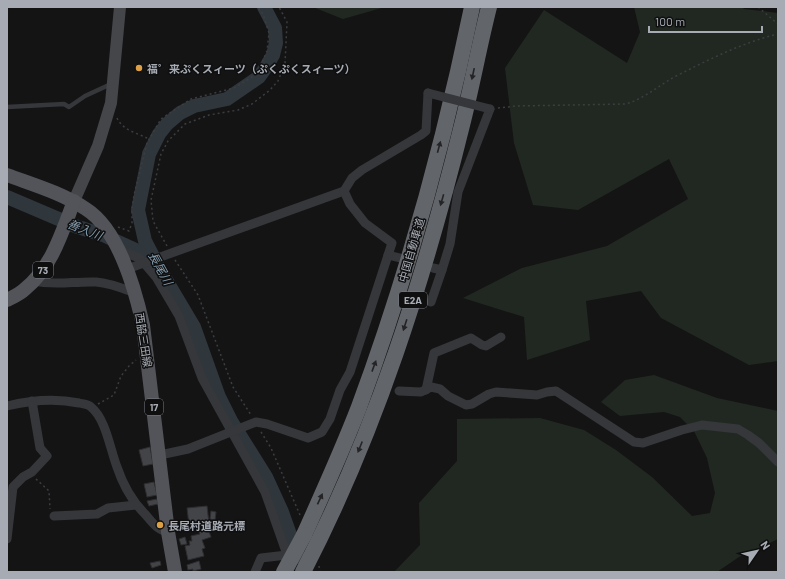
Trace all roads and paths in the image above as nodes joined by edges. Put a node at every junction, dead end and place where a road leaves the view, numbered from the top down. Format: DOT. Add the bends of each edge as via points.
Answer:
graph roads {
  1 [pos="120,7"];
  2 [pos="258,7"];
  3 [pos="279,7"];
  4 [pos="472,7"];
  5 [pos="489,7"];
  6 [pos="758,7"];
  7 [pos="778,24"];
  8 [pos="778,34"];
  9 [pos="112,84"];
  10 [pos="111,103"];
  11 [pos="7,107"];
  12 [pos="490,109"];
  13 [pos="150,139"];
  14 [pos="7,175"];
  15 [pos="344,191"];
  16 [pos="69,214"];
  17 [pos="102,223"];
  18 [pos="118,248"];
  19 [pos="171,254"];
  20 [pos="388,255"];
  21 [pos="400,258"];
  22 [pos="144,263"];
  23 [pos="127,269"];
  24 [pos="34,281"];
  25 [pos="135,293"];
  26 [pos="7,300"];
  27 [pos="431,302"];
  28 [pos="501,337"];
  29 [pos="147,352"];
  30 [pos="350,372"];
  31 [pos="360,376"];
  32 [pos="426,390"];
  33 [pos="399,391"];
  34 [pos="32,401"];
  35 [pos="7,406"];
  36 [pos="92,408"];
  37 [pos="256,422"];
  38 [pos="231,431"];
  39 [pos="160,455"];
  40 [pos="778,462"];
  41 [pos="32,472"];
  42 [pos="136,505"];
  43 [pos="300,515"];
  44 [pos="54,516"];
  45 [pos="168,532"];
  46 [pos="7,539"];
  47 [pos="287,555"];
  48 [pos="316,560"];
  49 [pos="175,572"];
  50 [pos="255,572"];
  51 [pos="284,572"];
  52 [pos="292,572"];
  53 [pos="303,572"];
  54 [pos="320,572"];
  1 -- 9 [label="street"];
  2 -- 13 [label="path" via="269,33 267,51 261,65 252,76 234,88 191,99 161,120"];
  3 -- 19 [label="path" via="287,22 285,64 278,81 252,104 185,124 168,142 161,154 151,200 153,221"];
  51 -- 4 [label="highway, 中国自動車道 / E2A, one-way, bridge" via="304,535 336,463 382,342 405,272 439,147"];
  5 -- 48 [label="highway, 中国自動車道 / E2A, one-way" via="463,123 420,280 398,348"];
  6 -- 7 [label="path"];
  8 -- 12 [label="path" via="720,54 626,104 516,106"];
  9 -- 10 [label="street"];
  9 -- 11 [label="lane" via="85,96 69,107 64,104"];
  10 -- 13 [label="path" via="119,123 125,129"];
  10 -- 16 [label="street" via="98,146"];
  12 -- 15 [label="street, bridge" via="428,94 426,131 362,170 352,178"];
  12 -- 27 [label="street" via="458,192 450,244 438,269"];
  13 -- 17 [label="path" via="147,142 134,196 129,231"];
  14 -- 16 [label="main road, 西脇三田線 / 17"];
  15 -- 19 [label="street"];
  15 -- 20 [label="street" via="350,204 365,223 392,243"];
  16 -- 17 [label="main road, 西脇三田線 / 17" via="88,210"];
  16 -- 24 [label="main road, 73" via="55,249"];
  17 -- 18 [label="main road, 西脇三田線 / 17"];
  18 -- 22 [label="street"];
  18 -- 23 [label="main road, 西脇三田線 / 17"];
  19 -- 22 [label="street"];
  19 -- 37 [label="path" via="198,295 233,387"];
  20 -- 21 [label="street"];
  20 -- 30 [label="street"];
  22 -- 23 [label="street"];
  22 -- 38 [label="street" via="156,277 179,316 202,378"];
  23 -- 25 [label="main road, 西脇三田線 / 17"];
  24 -- 25 [label="street" via="111,284"];
  24 -- 26 [label="main road, 73" via="25,290"];
  25 -- 29 [label="main road, 西脇三田線 / 17"];
  28 -- 32 [label="street" via="486,346 471,338 434,353"];
  29 -- 36 [label="path" via="121,376 114,395"];
  29 -- 39 [label="main road, 西脇三田線 / 17"];
  30 -- 31 [label="street"];
  30 -- 37 [label="street" via="322,432 308,438"];
  32 -- 33 [label="street"];
  32 -- 40 [label="street" via="430,387 440,389 466,405 496,392 537,395 556,391 634,442 643,444 702,425 738,429 759,443"];
  34 -- 35 [label="street"];
  34 -- 36 [label="street" via="74,402"];
  34 -- 41 [label="street" via="40,448 47,456"];
  36 -- 42 [label="street" via="103,423 124,486"];
  37 -- 38 [label="street"];
  37 -- 43 [label="path" via="271,448"];
  38 -- 39 [label="street" via="188,449"];
  38 -- 47 [label="street" via="265,492"];
  39 -- 45 [label="main road, 西脇三田線 / 17"];
  41 -- 44 [label="path" via="49,491 50,508"];
  41 -- 46 [label="street" via="12,487"];
  42 -- 44 [label="street" via="108,508 97,514"];
  42 -- 45 [label="street" via="160,531"];
  45 -- 49 [label="main road, 西脇三田線 / 17"];
  47 -- 50 [label="street" via="261,558"];
  47 -- 52 [label="street"];
  48 -- 53 [label="highway, 中国自動車道 / E2A"];
  48 -- 54 [label="path"];
}
